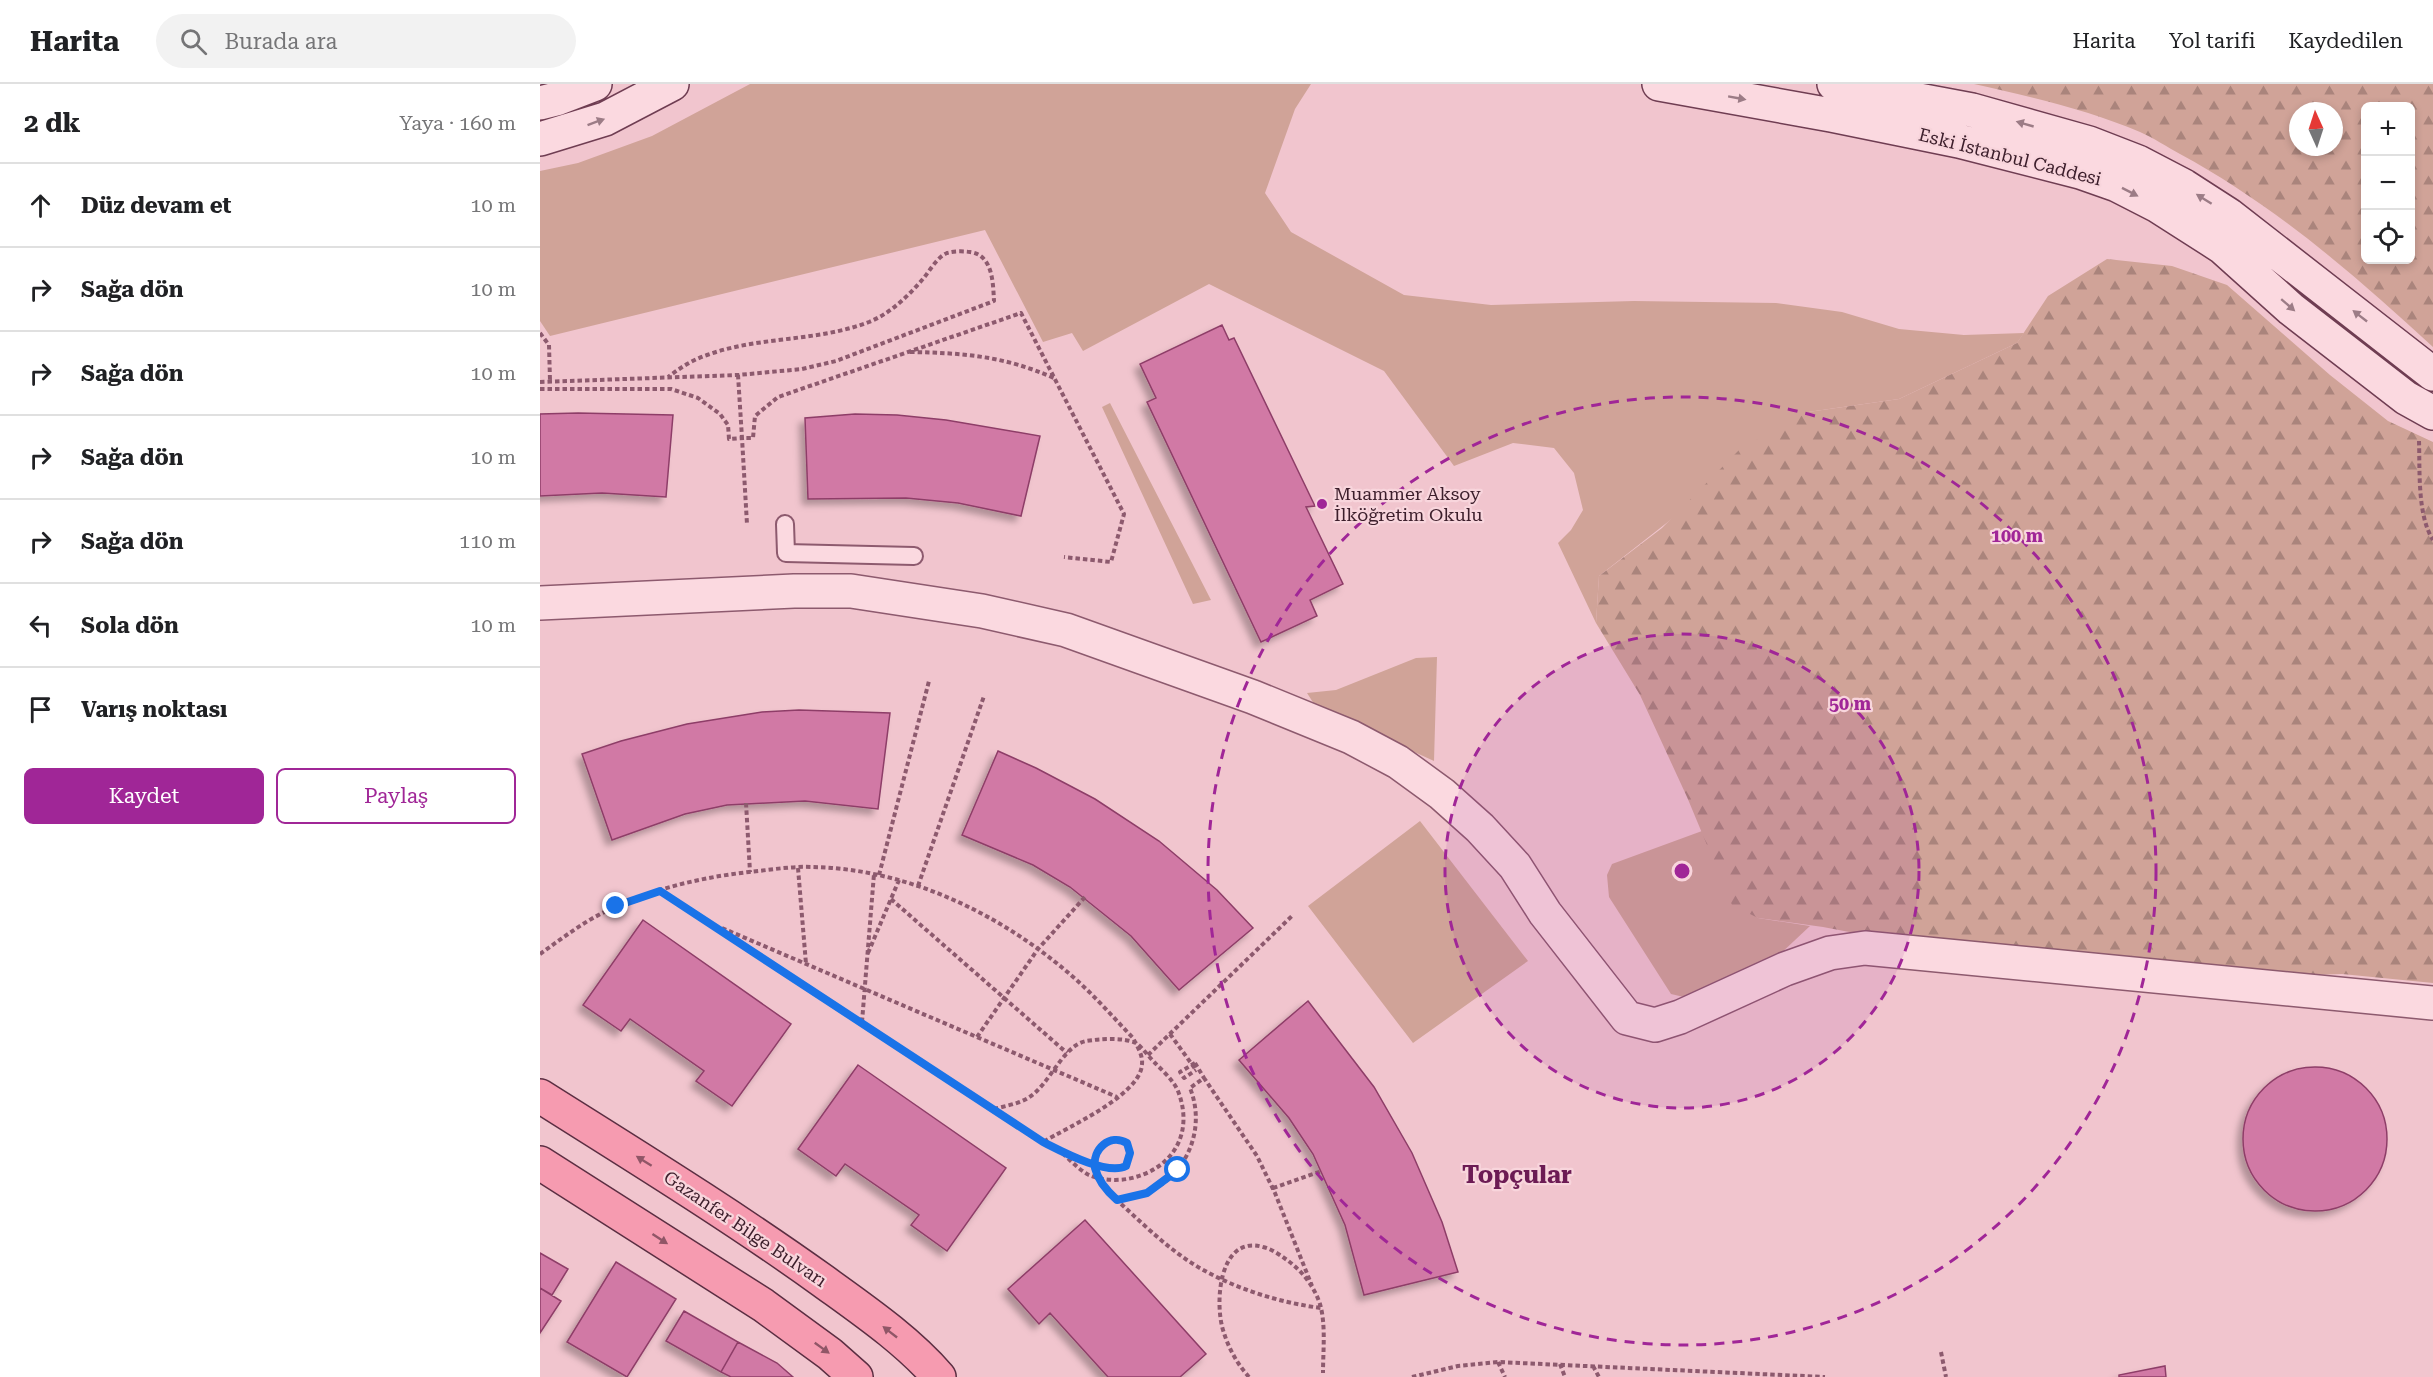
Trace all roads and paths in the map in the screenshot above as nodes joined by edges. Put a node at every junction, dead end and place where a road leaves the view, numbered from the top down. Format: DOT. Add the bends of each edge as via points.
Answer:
graph roads {
  1 [pos="595,84"];
  2 [pos="672,84"];
  3 [pos="1659,84"];
  4 [pos="1834,84"];
  5 [pos="540,103"];
  6 [pos="540,139"];
  7 [pos="540,333"];
  8 [pos="906,352"];
  9 [pos="2433,374"];
  10 [pos="738,375"];
  11 [pos="668,377"];
  12 [pos="1054,378"];
  13 [pos="550,381"];
  14 [pos="540,382"];
  15 [pos="540,389"];
  16 [pos="2425,409"];
  17 [pos="742,438"];
  18 [pos="747,524"];
  19 [pos="785,524"];
  20 [pos="2433,540"];
  21 [pos="914,556"];
  22 [pos="1064,557"];
  23 [pos="540,603"];
  24 [pos="929,681"];
  25 [pos="984,696"];
  26 [pos="746,803"];
  27 [pos="798,868"];
  28 [pos="750,872"];
  29 [pos="874,874"];
  30 [pos="879,875"];
  31 [pos="899,880"];
  32 [pos="918,886"];
  33 [pos="660,891"];
  34 [pos="1085,897"];
  35 [pos="891,898"];
  36 [pos="1293,915"];
  37 [pos="712,924"];
  38 [pos="1038,949"];
  39 [pos="540,954"];
  40 [pos="867,956"];
  41 [pos="806,964"];
  42 [pos="864,989"];
  43 [pos="1004,998"];
  44 [pos="2433,1003"];
  45 [pos="862,1023"];
  46 [pos="1170,1034"];
  47 [pos="977,1037"];
  48 [pos="1136,1043"];
  49 [pos="1067,1053"];
  50 [pos="1148,1055"];
  51 [pos="1055,1071"];
  52 [pos="1204,1078"];
  53 [pos="540,1096"];
  54 [pos="1118,1098"];
  55 [pos="993,1109"];
  56 [pos="1043,1142"];
  57 [pos="1059,1150"];
  58 [pos="540,1162"];
  59 [pos="1322,1171"];
  60 [pos="1273,1188"];
  61 [pos="1117,1200"];
  62 [pos="1222,1279"];
  63 [pos="1312,1286"];
  64 [pos="1321,1308"];
  65 [pos="1941,1352"];
  66 [pos="1498,1362"];
  67 [pos="1560,1364"];
  68 [pos="1593,1366"];
  69 [pos="1659,1369"];
  70 [pos="1323,1373"];
  71 [pos="856,1377"];
  72 [pos="939,1377"];
  73 [pos="1249,1377"];
  74 [pos="1412,1377"];
  75 [pos="1505,1377"];
  76 [pos="1565,1377"];
  77 [pos="1599,1377"];
  78 [pos="1663,1377"];
  79 [pos="1825,1377"];
  80 [pos="1946,1377"];
  1 -- 5 [label="street"];
  6 -- 2 [label="street, one-way" via="605,118"];
  3 -- 16 [label="street, Eski İstanbul Caddesi, one-way" via="1959,141 2117,185 2223,247 2291,309"];
  9 -- 4 [label="street, Eski İstanbul Caddesi, one-way" via="2229,215 2138,162 2089,143 1972,110"];
  7 -- 13 [label="path" via="549,345"];
  8 -- 12 [label="path" via="977,354 1026,365"];
  8 -- 12 [label="path" via="1021,313"];
  8 -- 17 [label="path" via="778,397 755,416 753,438"];
  10 -- 11 [label="path"];
  10 -- 11 [label="path" via="802,369 836,361 994,301 990,269 982,257 972,252 947,254 882,316 837,331 708,354"];
  10 -- 17 [label="path"];
  11 -- 13 [label="path"];
  12 -- 22 [label="path" via="1124,514 1111,562"];
  13 -- 14 [label="path"];
  15 -- 17 [label="path" via="672,389 698,398 720,414 728,425 729,439"];
  16 -- 20 [label="path" via="2421,496"];
  17 -- 18 [label="path"];
  19 -- 21 [label="lane" via="786,553"];
  23 -- 44 [label="street" via="851,591 982,611 1066,630 1253,697 1351,737 1398,762 1443,794 1515,866 1545,913 1627,1018 1654,1025 1785,969 1830,953 1865,948"];
  24 -- 30 [label="path"];
  25 -- 32 [label="path"];
  26 -- 28 [label="path"];
  27 -- 28 [label="path"];
  27 -- 29 [label="path"];
  27 -- 41 [label="path"];
  28 -- 33 [label="path"];
  29 -- 30 [label="path"];
  29 -- 40 [label="path"];
  30 -- 31 [label="path"];
  31 -- 32 [label="path"];
  31 -- 35 [label="path"];
  32 -- 38 [label="path" via="956,901"];
  33 -- 37 [label="path"];
  33 -- 39 [label="path" via="616,906"];
  34 -- 38 [label="path"];
  35 -- 40 [label="path"];
  35 -- 43 [label="path"];
  36 -- 46 [label="path"];
  37 -- 41 [label="path"];
  37 -- 45 [label="path"];
  38 -- 43 [label="path"];
  38 -- 48 [label="path" via="1072,976"];
  40 -- 42 [label="path"];
  41 -- 42 [label="path"];
  42 -- 45 [label="path"];
  42 -- 47 [label="path"];
  43 -- 47 [label="path"];
  43 -- 49 [label="path"];
  45 -- 55 [label="path"];
  46 -- 50 [label="path"];
  46 -- 52 [label="path, bridge" via="1196,1070 1184,1078 1180,1072 1195,1063"];
  47 -- 51 [label="path"];
  48 -- 49 [label="path" via="1084,1041"];
  48 -- 50 [label="path"];
  48 -- 54 [label="path" via="1142,1064 1138,1077"];
  49 -- 51 [label="path"];
  50 -- 57 [label="path" via="1178,1091 1183,1120 1182,1132 1164,1164 1138,1177 1109,1180 1088,1174"];
  51 -- 54 [label="path"];
  51 -- 55 [label="path" via="1027,1099"];
  52 -- 60 [label="path" via="1257,1156"];
  52 -- 61 [label="path" via="1190,1088 1196,1129 1185,1161 1147,1193"];
  72 -- 53 [label="main road, Gazanfer Bilge Bulvarı, one-way" via="896,1336 801,1265"];
  54 -- 56 [label="path"];
  55 -- 56 [label="path"];
  56 -- 57 [label="path"];
  57 -- 61 [label="path, bridge" via="1081,1160 1113,1169 1126,1166 1127,1143 1112,1139 1104,1144 1095,1161 1099,1179"];
  58 -- 71 [label="main road, one-way" via="763,1305"];
  59 -- 60 [label="path"];
  60 -- 63 [label="path"];
  61 -- 62 [label="path" via="1186,1259"];
  62 -- 63 [label="path" via="1228,1260 1238,1249 1263,1246 1297,1267"];
  62 -- 64 [label="path" via="1280,1300"];
  62 -- 73 [label="path" via="1219,1311 1223,1332"];
  63 -- 64 [label="path"];
  64 -- 70 [label="path"];
  65 -- 80 [label="path"];
  66 -- 67 [label="path"];
  66 -- 74 [label="path"];
  66 -- 75 [label="path"];
  67 -- 68 [label="path"];
  67 -- 76 [label="path"];
  68 -- 69 [label="path"];
  68 -- 77 [label="path"];
  69 -- 78 [label="path"];
  69 -- 79 [label="path"];
}
